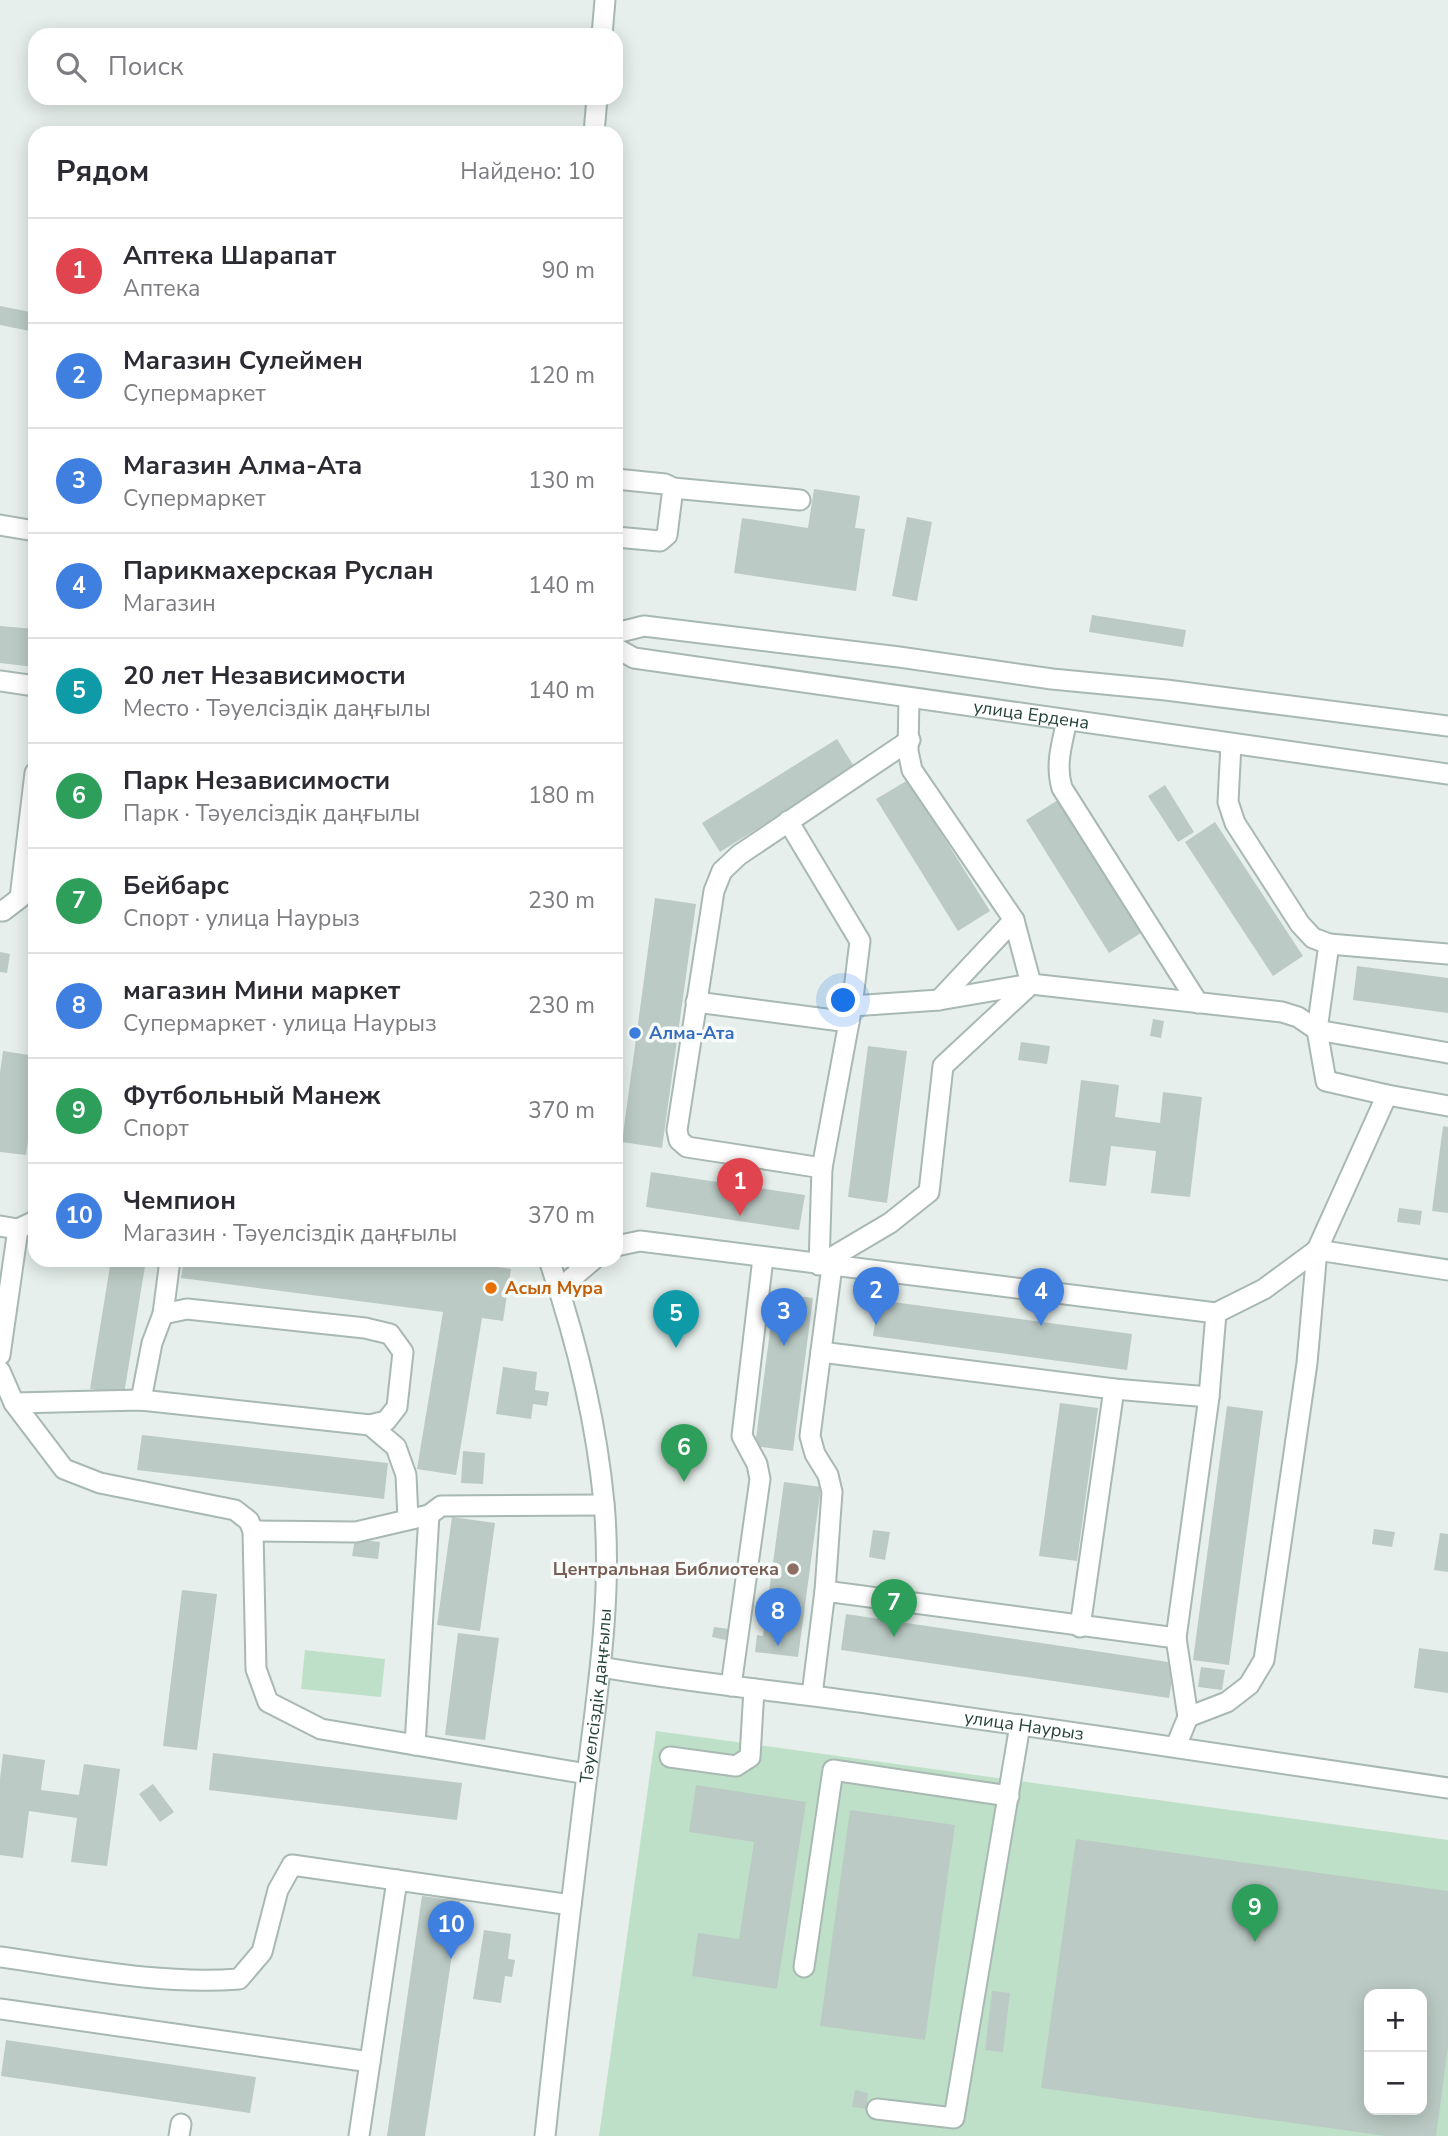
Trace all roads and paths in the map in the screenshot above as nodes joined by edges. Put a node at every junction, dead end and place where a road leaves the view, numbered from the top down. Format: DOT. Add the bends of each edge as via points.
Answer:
graph roads {
  1 [pos="605,0"];
  2 [pos="603,28"];
  3 [pos="596,105"];
  4 [pos="595,126"];
  5 [pos="623,480"];
  6 [pos="673,488"];
  7 [pos="800,500"];
  8 [pos="0,525"];
  9 [pos="28,530"];
  10 [pos="623,538"];
  11 [pos="623,631"];
  12 [pos="623,652"];
  13 [pos="0,681"];
  14 [pos="28,685"];
  15 [pos="909,698"];
  16 [pos="1067,720"];
  17 [pos="1448,726"];
  18 [pos="910,740"];
  19 [pos="1231,744"];
  20 [pos="1448,774"];
  21 [pos="788,821"];
  22 [pos="28,855"];
  23 [pos="0,911"];
  24 [pos="1014,920"];
  25 [pos="1329,944"];
  26 [pos="1448,954"];
  27 [pos="1031,984"];
  28 [pos="939,1000"];
  29 [pos="696,1002"];
  30 [pos="1198,1003"];
  31 [pos="851,1014"];
  32 [pos="1317,1030"];
  33 [pos="1448,1053"];
  34 [pos="1387,1096"];
  35 [pos="1448,1106"];
  36 [pos="822,1168"];
  37 [pos="18,1225"];
  38 [pos="623,1245"];
  39 [pos="1317,1250"];
  40 [pos="763,1258"];
  41 [pos="826,1265"];
  42 [pos="169,1267"];
  43 [pos="551,1267"];
  44 [pos="585,1267"];
  45 [pos="1448,1270"];
  46 [pos="559,1289"];
  47 [pos="1216,1313"];
  48 [pos="163,1314"];
  49 [pos="821,1352"];
  50 [pos="0,1354"];
  51 [pos="0,1371"];
  52 [pos="1114,1389"];
  53 [pos="1209,1397"];
  54 [pos="141,1400"];
  55 [pos="14,1403"];
  56 [pos="370,1425"];
  57 [pos="604,1505"];
  58 [pos="429,1515"];
  59 [pos="408,1519"];
  60 [pos="253,1531"];
  61 [pos="825,1591"];
  62 [pos="1080,1627"];
  63 [pos="1176,1638"];
  64 [pos="601,1667"];
  65 [pos="732,1686"];
  66 [pos="754,1689"];
  67 [pos="812,1695"];
  68 [pos="1188,1717"];
  69 [pos="1020,1724"];
  70 [pos="415,1745"];
  71 [pos="1175,1746"];
  72 [pos="670,1757"];
  73 [pos="587,1774"];
  74 [pos="1448,1788"];
  75 [pos="1009,1796"];
  76 [pos="397,1880"];
  77 [pos="570,1905"];
  78 [pos="0,1957"];
  79 [pos="804,1967"];
  80 [pos="0,2009"];
  81 [pos="370,2062"];
  82 [pos="877,2109"];
  83 [pos="359,2136"];
  84 [pos="545,2136"];
  1 -- 2 [label="street"];
  3 -- 4 [label="street"];
  5 -- 6 [label="street"];
  6 -- 7 [label="street"];
  6 -- 10 [label="street" via="667,535 660,541"];
  8 -- 9 [label="street"];
  11 -- 17 [label="street" via="644,626"];
  12 -- 15 [label="street, улица Ердена" via="634,658"];
  13 -- 14 [label="street"];
  15 -- 16 [label="street, улица Ердена"];
  15 -- 18 [label="street"];
  16 -- 19 [label="street, улица Ердена"];
  16 -- 30 [label="street" via="1058,759 1062,788"];
  18 -- 21 [label="street"];
  18 -- 24 [label="street" via="912,770"];
  19 -- 20 [label="street, улица Ердена"];
  19 -- 25 [label="street" via="1228,802 1235,823 1300,924 1313,938"];
  21 -- 29 [label="street" via="722,872 714,891"];
  21 -- 31 [label="street" via="860,942"];
  22 -- 23 [label="street" via="20,898"];
  24 -- 27 [label="street"];
  24 -- 28 [label="street"];
  25 -- 26 [label="street"];
  25 -- 32 [label="street"];
  27 -- 28 [label="street"];
  27 -- 30 [label="street"];
  27 -- 41 [label="street" via="943,1066 929,1192"];
  28 -- 31 [label="street"];
  29 -- 31 [label="street"];
  29 -- 36 [label="street" via="679,1140 687,1146"];
  30 -- 32 [label="street" via="1282,1012"];
  31 -- 36 [label="street"];
  32 -- 33 [label="street"];
  32 -- 34 [label="street" via="1326,1081"];
  34 -- 35 [label="street"];
  34 -- 39 [label="street"];
  36 -- 41 [label="street"];
  37 -- 50 [label="street"];
  38 -- 40 [label="street" via="640,1241"];
  39 -- 45 [label="street"];
  39 -- 47 [label="street" via="1264,1289"];
  39 -- 68 [label="street" via="1307,1363 1264,1660 1248,1685 1227,1702"];
  40 -- 41 [label="street"];
  40 -- 65 [label="street" via="742,1436 760,1479"];
  41 -- 47 [label="street"];
  41 -- 49 [label="street"];
  42 -- 48 [label="street"];
  43 -- 46 [label="street, Тәуелсіздік даңғылы"];
  44 -- 46 [label="street"];
  46 -- 57 [label="street, Тәуелсіздік даңғылы" via="592,1414"];
  47 -- 53 [label="street"];
  48 -- 54 [label="street"];
  48 -- 56 [label="street" via="187,1309 390,1334 403,1352 397,1407 386,1421"];
  49 -- 52 [label="street"];
  49 -- 61 [label="street" via="810,1436 832,1492"];
  51 -- 55 [label="street"];
  52 -- 53 [label="street"];
  52 -- 62 [label="street"];
  53 -- 63 [label="street"];
  54 -- 55 [label="street"];
  54 -- 56 [label="street"];
  55 -- 60 [label="street" via="64,1469 100,1483 235,1510"];
  56 -- 59 [label="street" via="396,1447 406,1475"];
  57 -- 58 [label="street" via="441,1506"];
  57 -- 64 [label="street, Тәуелсіздік даңғылы"];
  58 -- 59 [label="street"];
  58 -- 70 [label="street"];
  59 -- 60 [label="street" via="356,1532"];
  60 -- 70 [label="street" via="256,1669 268,1702 321,1729"];
  61 -- 62 [label="street"];
  61 -- 67 [label="street"];
  62 -- 63 [label="street"];
  63 -- 68 [label="street"];
  64 -- 65 [label="street, улица Наурыз"];
  64 -- 73 [label="street, Тәуелсіздік даңғылы"];
  65 -- 66 [label="street, улица Наурыз"];
  66 -- 67 [label="street, улица Наурыз"];
  66 -- 72 [label="street" via="750,1757 736,1766"];
  67 -- 69 [label="street, улица Наурыз"];
  68 -- 71 [label="street"];
  69 -- 71 [label="street, улица Наурыз"];
  69 -- 75 [label="street"];
  70 -- 73 [label="street"];
  71 -- 74 [label="street, улица Наурыз"];
  73 -- 77 [label="street, Тәуелсіздік даңғылы"];
  75 -- 79 [label="street" via="833,1770"];
  75 -- 82 [label="street" via="954,2118"];
  76 -- 77 [label="street"];
  76 -- 78 [label="street" via="292,1865 278,1890 262,1952 239,1979 159,1978"];
  76 -- 81 [label="street"];
  77 -- 84 [label="street, Тәуелсіздік даңғылы"];
  80 -- 81 [label="street"];
  81 -- 83 [label="street"];
}
